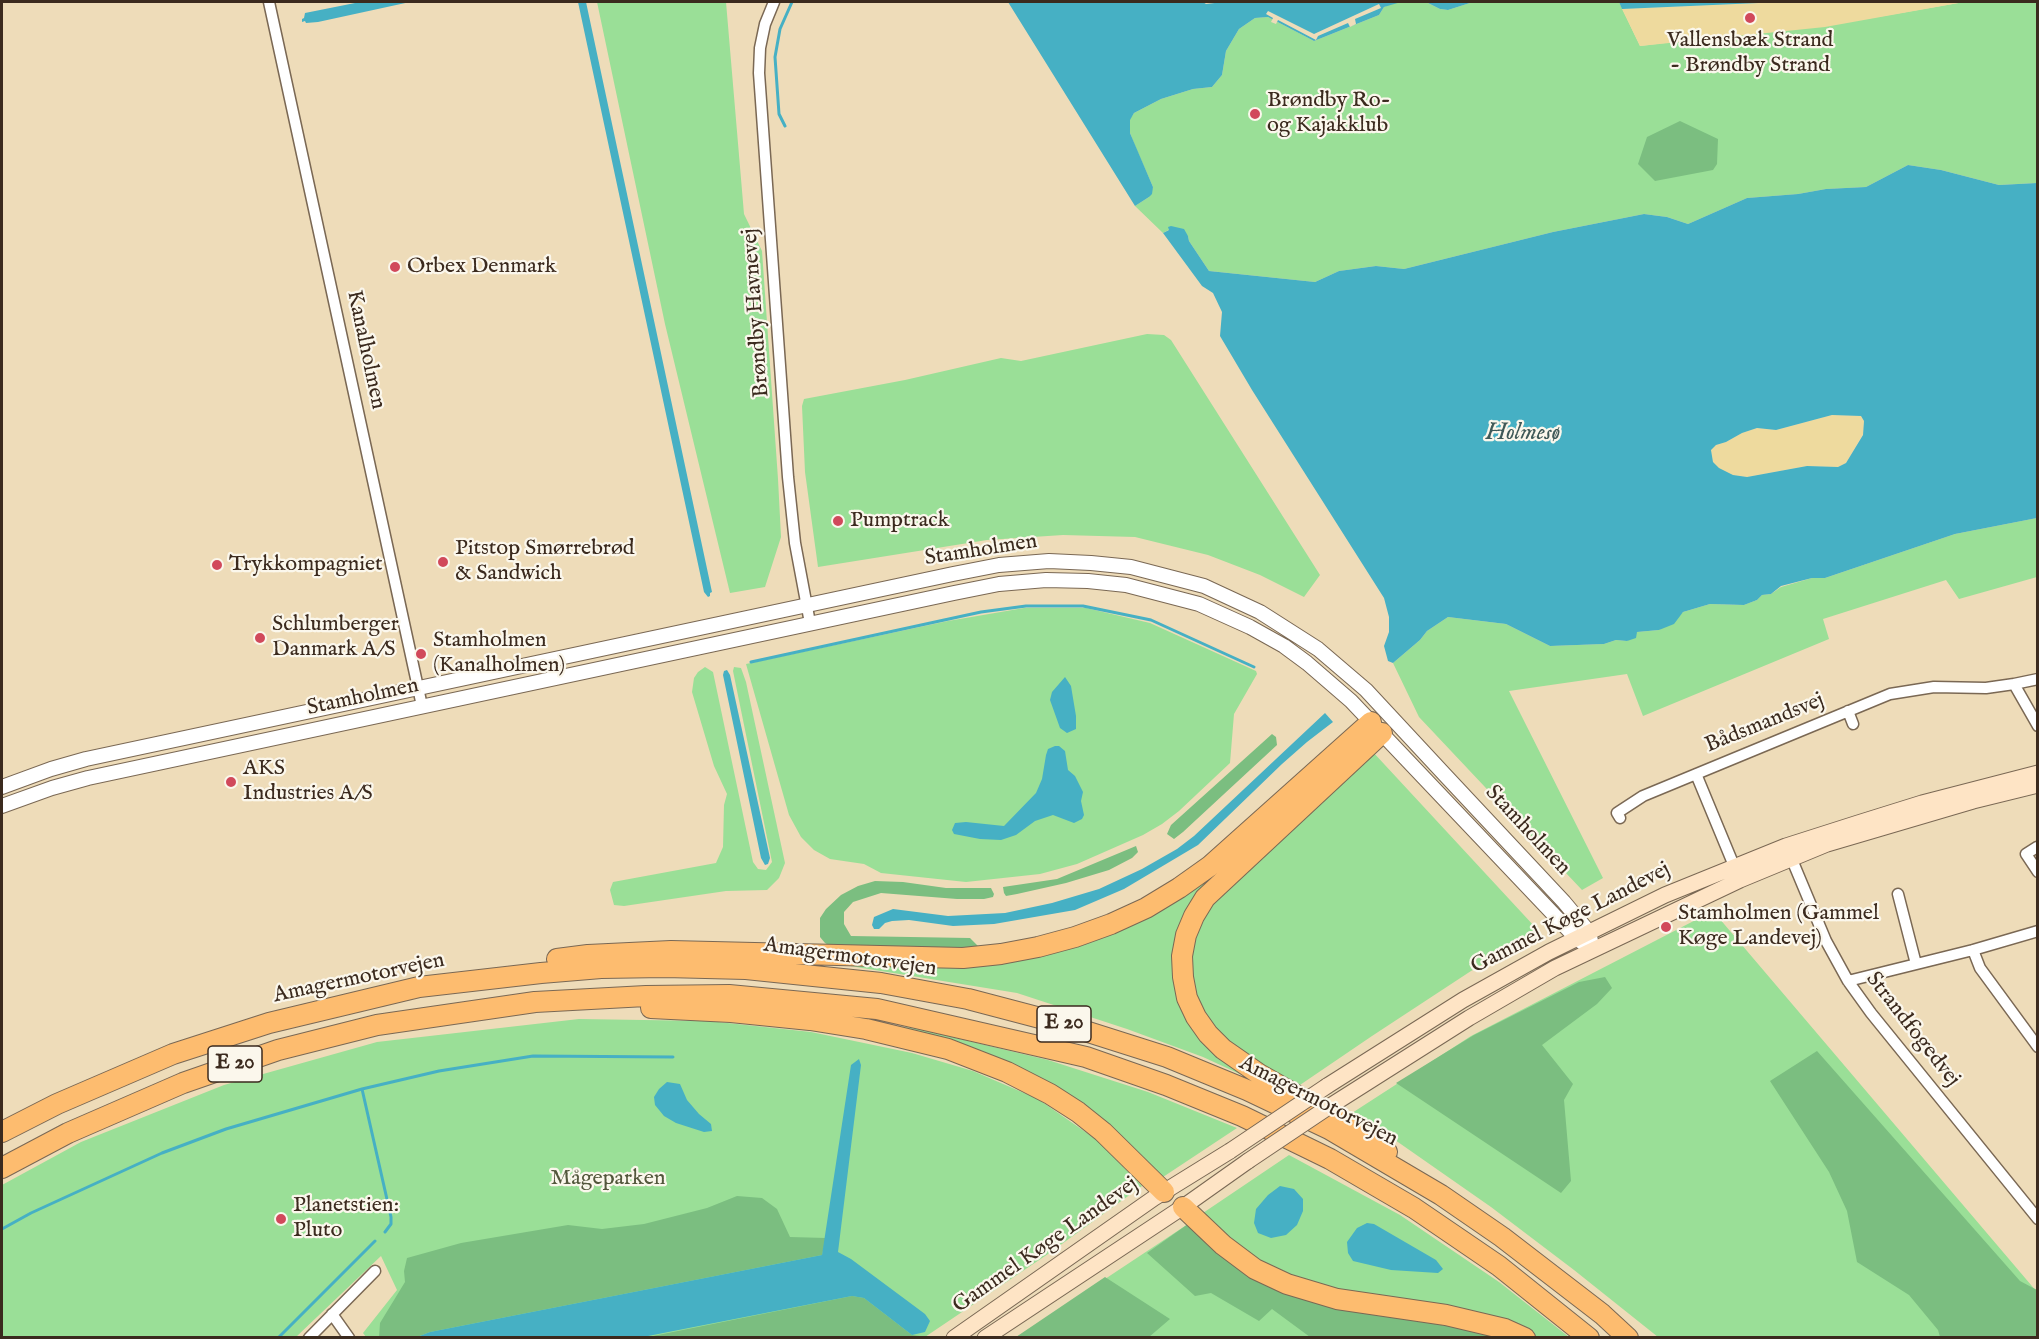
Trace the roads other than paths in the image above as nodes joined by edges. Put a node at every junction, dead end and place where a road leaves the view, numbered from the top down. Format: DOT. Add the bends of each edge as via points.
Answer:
graph roads {
  1 [pos="269,2"];
  2 [pos="774,2"];
  3 [pos="807,606"];
  4 [pos="810,623"];
  5 [pos="2037,679"];
  6 [pos="2014,684"];
  7 [pos="418,688"];
  8 [pos="422,706"];
  9 [pos="1848,711"];
  10 [pos="1381,723"];
  11 [pos="1853,724"];
  12 [pos="2037,726"];
  13 [pos="2037,773"];
  14 [pos="1696,774"];
  15 [pos="2037,785"];
  16 [pos="2,787"];
  17 [pos="2,806"];
  18 [pos="1620,818"];
  19 [pos="2037,847"];
  20 [pos="1788,852"];
  21 [pos="2037,872"];
  22 [pos="1737,873"];
  23 [pos="1898,894"];
  24 [pos="2037,932"];
  25 [pos="1582,935"];
  26 [pos="1593,950"];
  27 [pos="1973,950"];
  28 [pos="1916,964"];
  29 [pos="1848,981"];
  30 [pos="419,987"];
  31 [pos="484,1008"];
  32 [pos="2037,1047"];
  33 [pos="2,1132"];
  34 [pos="2,1168"];
  35 [pos="1164,1192"];
  36 [pos="1441,1195"];
  37 [pos="1183,1207"];
  38 [pos="2035,1212"];
  39 [pos="375,1271"];
  40 [pos="332,1314"];
  41 [pos="309,1338"];
  42 [pos="349,1338"];
  43 [pos="954,1338"];
  44 [pos="985,1338"];
  45 [pos="1525,1338"];
  46 [pos="1589,1338"];
  47 [pos="1628,1338"];
  1 -- 7 [label="street, Kanalholmen"];
  2 -- 3 [label="street, Brøndby Havnevej" via="763,32 759,73 788,477"];
  3 -- 4 [label="street, Brøndby Havnevej"];
  3 -- 7 [label="street, Stamholmen"];
  3 -- 10 [label="street, Stamholmen" via="999,565 1049,561 1131,567 1204,586 1295,633 1365,690"];
  4 -- 8 [label="street, Stamholmen"];
  4 -- 10 [label="street, Stamholmen" via="999,584 1046,580 1126,585 1199,604 1250,627 1284,646"];
  5 -- 6 [label="street, Bådsmandsvej"];
  6 -- 9 [label="street, Bådsmandsvej" via="1913,689"];
  6 -- 12 [label="street"];
  7 -- 8 [label="street, Kanalholmen"];
  7 -- 16 [label="street, Stamholmen" via="86,759"];
  8 -- 17 [label="street, Stamholmen" via="88,778"];
  9 -- 11 [label="street, Bådsmandsvej"];
  9 -- 14 [label="street, Bådsmandsvej"];
  10 -- 25 [label="street, Stamholmen"];
  10 -- 30 [label="highway" via="1179,888 1146,908 1075,937 1001,954 963,958 671,951 588,955 464,975"];
  10 -- 36 [label="highway" via="1205,898 1186,935 1183,977 1196,1017 1223,1049 1365,1134"];
  13 -- 20 [label="main road, Gammel Køge Landevej" via="1922,803"];
  14 -- 18 [label="street, Bådsmandsvej" via="1643,796 1617,813"];
  14 -- 22 [label="street, Bådsmandsvej"];
  15 -- 20 [label="main road, Gammel Køge Landevej"];
  19 -- 21 [label="street" via="2026,854"];
  20 -- 22 [label="main road, Gammel Køge Landevej"];
  20 -- 29 [label="street, Strandfogedvej" via="1826,941"];
  22 -- 25 [label="main road, Gammel Køge Landevej" via="1665,895"];
  22 -- 26 [label="main road, Gammel Køge Landevej"];
  23 -- 28 [label="street"];
  24 -- 27 [label="street"];
  25 -- 26 [label="street, Stamholmen"];
  25 -- 35 [label="main road, Gammel Køge Landevej, bridge" via="1463,1000"];
  26 -- 37 [label="main road, Gammel Køge Landevej, bridge" via="1469,1018 1350,1092"];
  27 -- 28 [label="street"];
  27 -- 32 [label="street" via="1980,968"];
  28 -- 29 [label="street"];
  29 -- 38 [label="street, Strandfogedvej"];
  30 -- 33 [label="highway, Amagermotorvejen / E 20" via="269,1023 173,1054"];
  30 -- 36 [label="highway, Amagermotorvejen / E 20" via="602,968 746,969 881,983 968,999 1063,1024 1167,1058 1247,1090 1329,1130"];
  31 -- 34 [label="highway, Amagermotorvejen / E 20" via="377,1025 269,1053 124,1107"];
  31 -- 35 [label="highway" via="610,1006 731,1012 866,1029 948,1049 1006,1072 1078,1112"];
  31 -- 46 [label="highway, Amagermotorvejen / E 20" via="586,998 729,995 878,1009 1086,1057 1242,1116 1330,1159 1499,1266"];
  35 -- 37 [label="main road, Gammel Køge Landevej"];
  35 -- 43 [label="main road, Gammel Køge Landevej"];
  36 -- 47 [label="highway, Amagermotorvejen / E 20" via="1502,1237"];
  37 -- 44 [label="main road, Gammel Køge Landevej"];
  37 -- 45 [label="highway" via="1255,1269 1287,1284 1337,1299 1446,1315 1505,1329"];
  39 -- 40 [label="street"];
  40 -- 41 [label="street"];
  40 -- 42 [label="street"];
}
